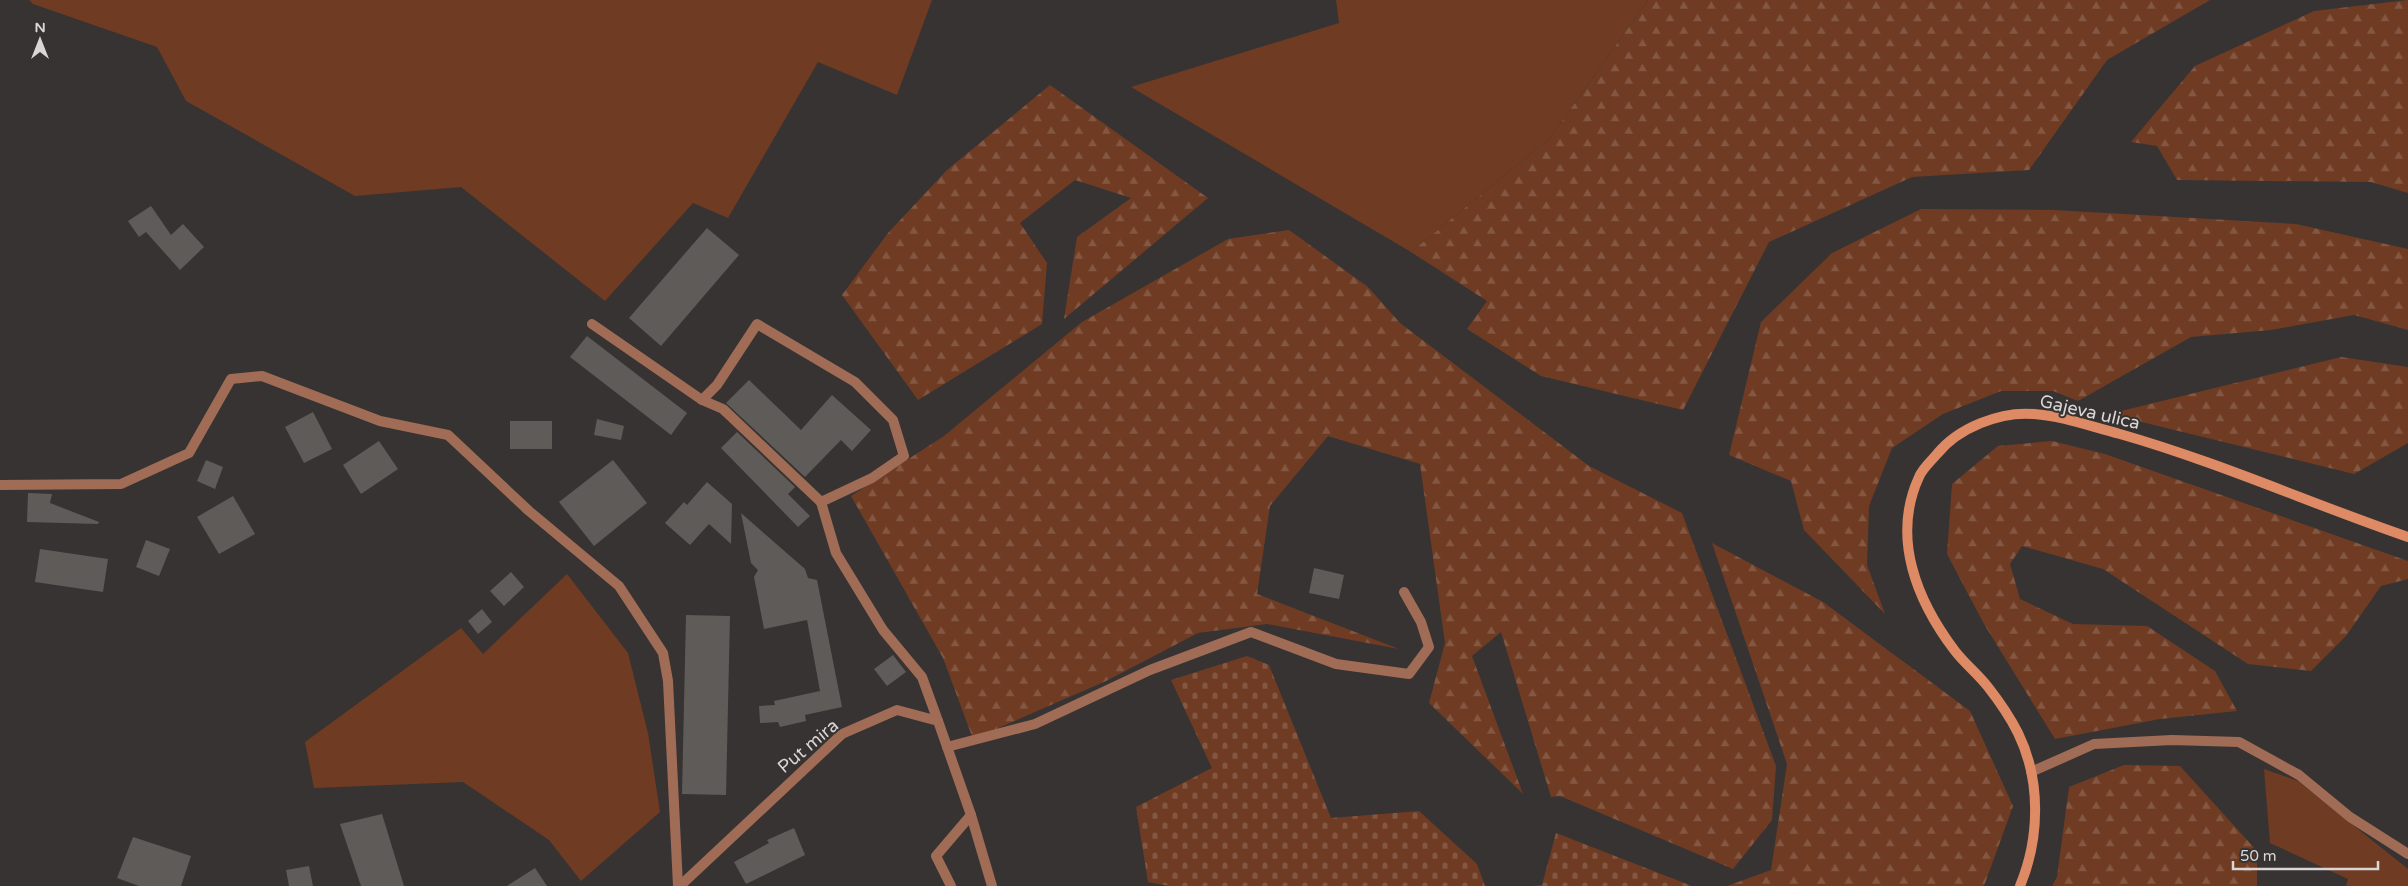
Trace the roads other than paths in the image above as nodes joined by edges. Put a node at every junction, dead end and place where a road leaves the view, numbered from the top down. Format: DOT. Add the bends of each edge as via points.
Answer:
graph roads {
  1 [pos="592,324"];
  2 [pos="702,400"];
  3 [pos="0,485"];
  4 [pos="821,502"];
  5 [pos="2408,537"];
  6 [pos="1404,592"];
  7 [pos="938,721"];
  8 [pos="947,747"];
  9 [pos="2031,772"];
  10 [pos="971,814"];
  11 [pos="2408,854"];
  12 [pos="679,886"];
  13 [pos="951,886"];
  14 [pos="992,886"];
  15 [pos="2020,886"];
  1 -- 2 [label="street"];
  2 -- 4 [label="street" via="723,410"];
  2 -- 4 [label="street" via="717,385 757,324 855,382 893,420 904,456 872,478"];
  3 -- 12 [label="street" via="121,484 189,452 231,379 262,376 380,421 448,434 529,511 619,586 663,653 668,681"];
  4 -- 7 [label="street" via="836,554 883,630 922,677"];
  5 -- 9 [label="main road, Gajeva ulica" via="2168,448 2064,419 2032,414 2001,416 1972,427 1944,444 1919,475 1907,512 1907,547 1914,578 1929,613 1955,651 1988,687 2018,733"];
  6 -- 8 [label="street" via="1421,622 1429,647 1409,674 1336,664 1251,632 1150,670 1035,724"];
  7 -- 8 [label="street"];
  7 -- 12 [label="street, Put mira" via="897,710 842,734"];
  8 -- 10 [label="street"];
  9 -- 11 [label="street" via="2094,744 2172,740 2239,742 2299,775 2350,817"];
  9 -- 15 [label="main road, Gajeva ulica" via="2034,838"];
  10 -- 13 [label="street" via="936,856"];
  10 -- 14 [label="street"];
}
